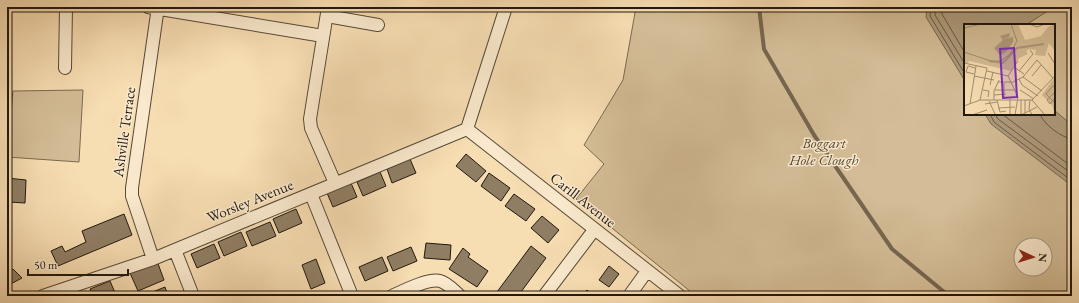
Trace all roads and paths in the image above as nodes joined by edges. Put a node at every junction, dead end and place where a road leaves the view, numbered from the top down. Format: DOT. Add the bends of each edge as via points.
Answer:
graph roads {
  1 [pos="66,7"];
  2 [pos="155,7"];
  3 [pos="506,7"];
  4 [pos="327,12"];
  5 [pos="378,25"];
  6 [pos="323,36"];
  7 [pos="65,68"];
  8 [pos="467,129"];
  9 [pos="335,183"];
  10 [pos="311,194"];
  11 [pos="594,230"];
  12 [pos="175,250"];
  13 [pos="153,259"];
  14 [pos="647,271"];
  15 [pos="43,296"];
  16 [pos="193,296"];
  17 [pos="352,296"];
  18 [pos="392,296"];
  19 [pos="460,296"];
  20 [pos="544,296"];
  21 [pos="628,296"];
  22 [pos="680,296"];
  1 -- 7 [label="street"];
  2 -- 6 [label="street"];
  2 -- 13 [label="street, Ashville Terrace" via="132,196"];
  3 -- 8 [label="street"];
  4 -- 5 [label="street"];
  4 -- 6 [label="street"];
  6 -- 9 [label="street" via="310,119 311,128"];
  8 -- 9 [label="street, Worsley Avenue"];
  8 -- 11 [label="street, Carill Avenue"];
  9 -- 10 [label="street, Worsley Avenue"];
  10 -- 12 [label="street, Worsley Avenue"];
  10 -- 17 [label="street"];
  11 -- 14 [label="street, Carill Avenue"];
  11 -- 20 [label="street"];
  12 -- 13 [label="street, Worsley Avenue"];
  12 -- 16 [label="street"];
  13 -- 15 [label="street, Worsley Avenue"];
  14 -- 21 [label="street"];
  14 -- 22 [label="street, Carill Avenue"];
  18 -- 19 [label="street" via="428,282 439,281"];
}
